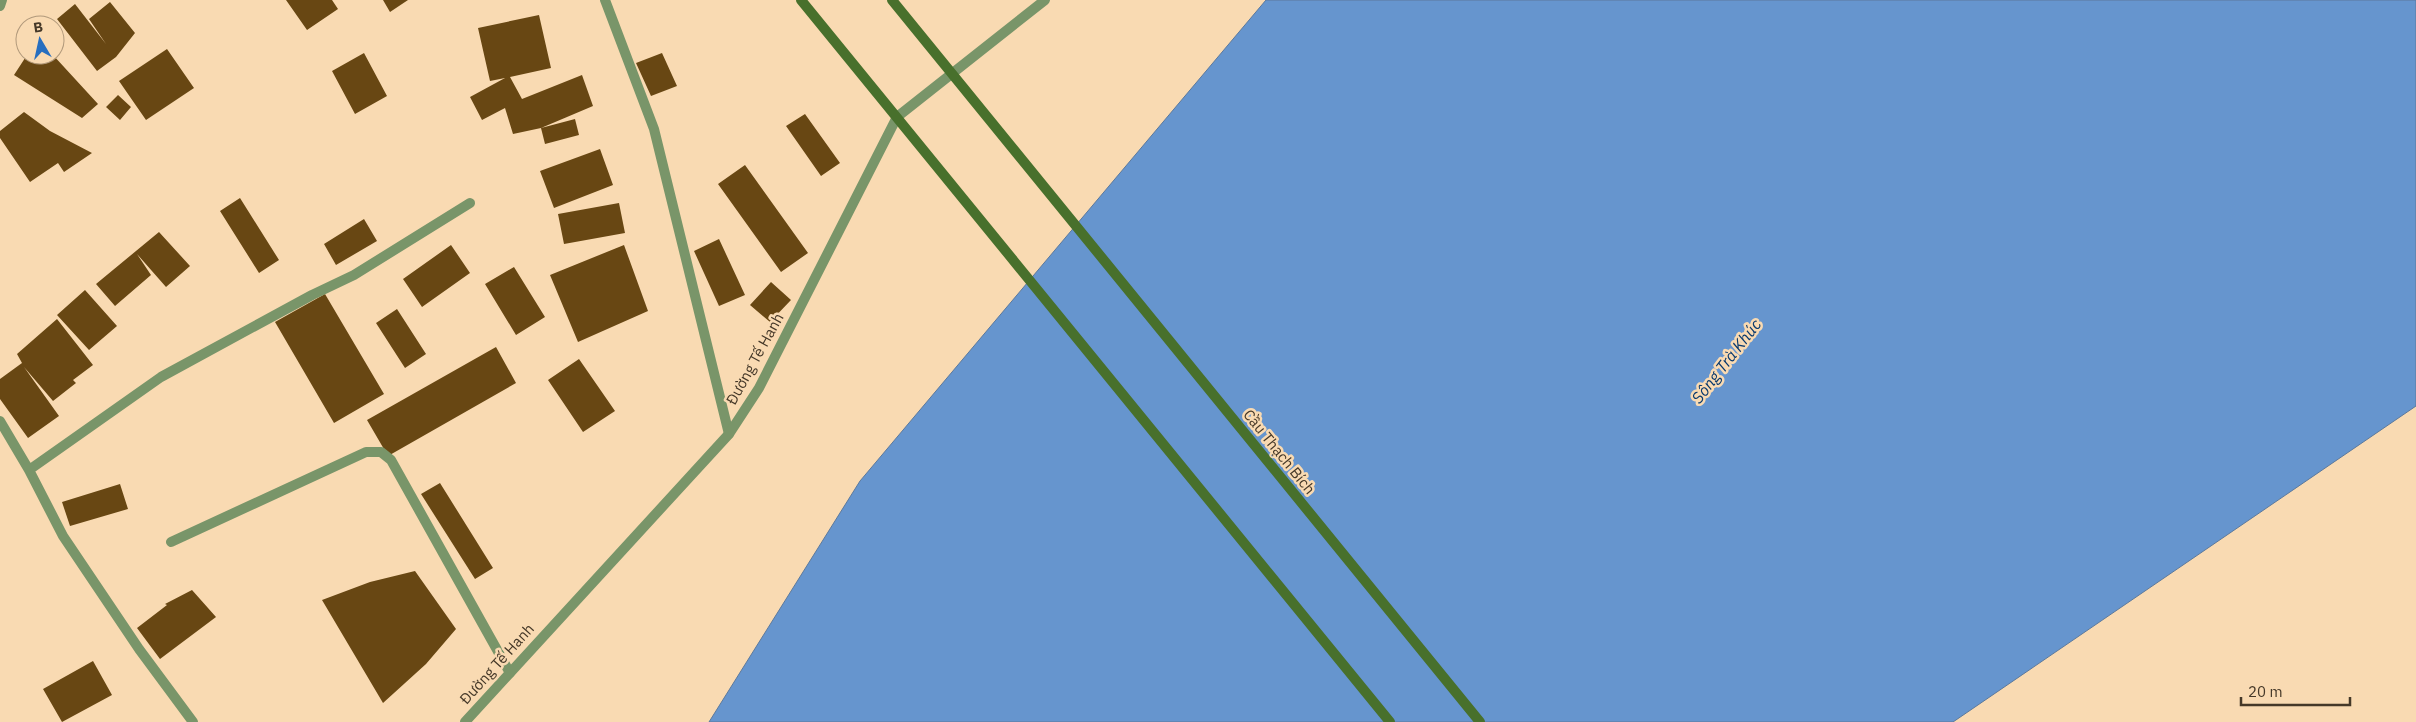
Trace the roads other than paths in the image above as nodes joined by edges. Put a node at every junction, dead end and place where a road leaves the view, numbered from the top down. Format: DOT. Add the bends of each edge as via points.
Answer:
graph roads {
  1 [pos="2,0"];
  2 [pos="605,0"];
  3 [pos="801,0"];
  4 [pos="892,0"];
  5 [pos="1046,0"];
  6 [pos="0,6"];
  7 [pos="951,74"];
  8 [pos="897,117"];
  9 [pos="470,202"];
  10 [pos="0,421"];
  11 [pos="729,434"];
  12 [pos="29,470"];
  13 [pos="171,542"];
  14 [pos="510,673"];
  15 [pos="193,722"];
  16 [pos="465,722"];
  17 [pos="1390,722"];
  18 [pos="1480,722"];
  1 -- 6 [label="street"];
  2 -- 11 [label="street" via="654,130"];
  3 -- 8 [label="main road"];
  4 -- 7 [label="main road, Cầu Thạch Bích"];
  5 -- 7 [label="street, Đường Tế Hanh"];
  7 -- 8 [label="street, Đường Tế Hanh"];
  7 -- 18 [label="main road, Cầu Thạch Bích"];
  8 -- 11 [label="street, Đường Tế Hanh" via="759,388"];
  8 -- 17 [label="main road"];
  9 -- 12 [label="street" via="354,275 161,377"];
  10 -- 12 [label="street"];
  11 -- 14 [label="street, Đường Tế Hanh"];
  12 -- 15 [label="street" via="63,536"];
  13 -- 14 [label="street" via="366,452 381,452 391,460"];
  14 -- 16 [label="street, Đường Tế Hanh"];
}
